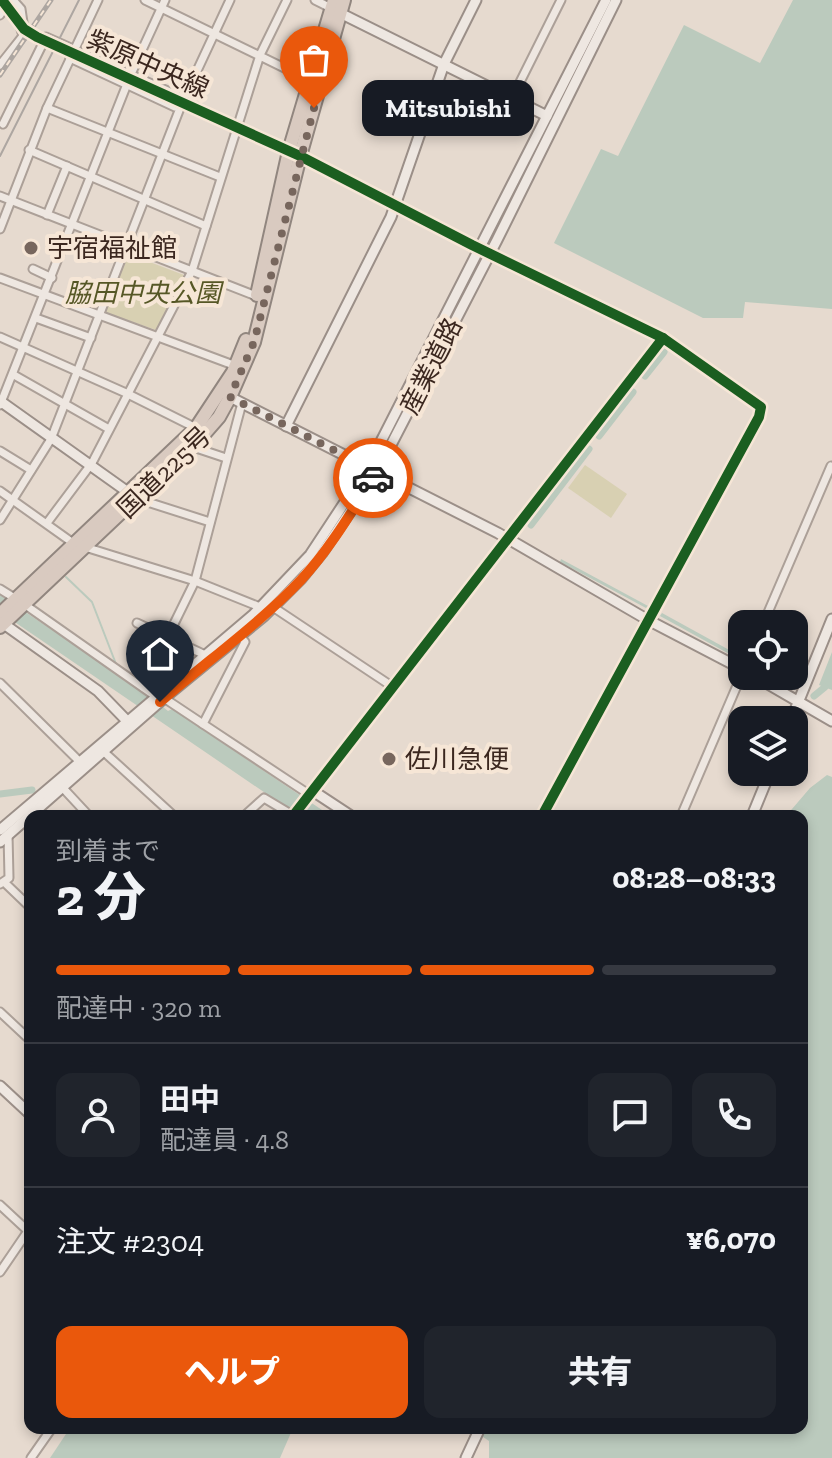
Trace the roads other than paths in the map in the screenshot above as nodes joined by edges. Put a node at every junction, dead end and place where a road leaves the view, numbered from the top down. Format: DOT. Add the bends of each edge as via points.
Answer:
graph roads {
  1 [pos="13,0"];
  2 [pos="98,0"];
  3 [pos="145,0"];
  4 [pos="230,0"];
  5 [pos="287,0"];
  6 [pos="315,0"];
  7 [pos="476,0"];
  8 [pos="561,0"];
  9 [pos="606,0"];
  10 [pos="616,0"];
  11 [pos="2,4"];
  12 [pos="163,4"];
  13 [pos="338,5"];
  14 [pos="22,28"];
  15 [pos="215,33"];
  16 [pos="74,48"];
  17 [pos="260,55"];
  18 [pos="70,58"];
  19 [pos="444,64"];
  20 [pos="0,65"];
  21 [pos="131,74"];
  22 [pos="311,81"];
  23 [pos="127,84"];
  24 [pos="512,98"];
  25 [pos="182,103"];
  26 [pos="47,108"];
  27 [pos="547,116"];
  28 [pos="1,126"];
  29 [pos="235,127"];
  30 [pos="108,133"];
  31 [pos="29,150"];
  32 [pos="162,154"];
  33 [pos="295,154"];
  34 [pos="67,166"];
  35 [pos="91,176"];
  36 [pos="220,177"];
  37 [pos="0,196"];
  38 [pos="10,199"];
  39 [pos="144,199"];
  40 [pos="395,204"];
  41 [pos="47,215"];
  42 [pos="72,225"];
  43 [pos="206,226"];
  44 [pos="0,229"];
  45 [pos="127,247"];
  46 [pos="484,251"];
  47 [pos="33,269"];
  48 [pos="192,271"];
  49 [pos="0,278"];
  50 [pos="52,278"];
  51 [pos="46,293"];
  52 [pos="256,296"];
  53 [pos="101,314"];
  54 [pos="36,318"];
  55 [pos="159,336"];
  56 [pos="0,337"];
  57 [pos="91,338"];
  58 [pos="663,338"];
  59 [pos="25,348"];
  60 [pos="236,366"];
  61 [pos="77,371"];
  62 [pos="14,375"];
  63 [pos="126,393"];
  64 [pos="231,398"];
  65 [pos="1,403"];
  66 [pos="65,404"];
  67 [pos="286,426"];
  68 [pos="196,428"];
  69 [pos="109,429"];
  70 [pos="51,439"];
  71 [pos="190,446"];
  72 [pos="0,451"];
  73 [pos="226,458"];
  74 [pos="89,466"];
  75 [pos="831,466"];
  76 [pos="31,470"];
  77 [pos="372,470"];
  78 [pos="0,491"];
  79 [pos="133,496"];
  80 [pos="13,500"];
  81 [pos="0,520"];
  82 [pos="210,522"];
  83 [pos="47,523"];
  84 [pos="507,540"];
  85 [pos="79,545"];
  86 [pos="195,581"];
  87 [pos="0,589"];
  88 [pos="19,603"];
  89 [pos="260,607"];
  90 [pos="273,607"];
  91 [pos="769,610"];
  92 [pos="832,619"];
  93 [pos="2,620"];
  94 [pos="648,620"];
  95 [pos="137,623"];
  96 [pos="240,636"];
  97 [pos="168,637"];
  98 [pos="203,654"];
  99 [pos="728,664"];
  100 [pos="0,683"];
  101 [pos="143,687"];
  102 [pos="393,687"];
  103 [pos="734,690"];
  104 [pos="777,690"];
  105 [pos="160,699"];
  106 [pos="798,703"];
  107 [pos="797,706"];
  108 [pos="832,721"];
  109 [pos="129,724"];
  110 [pos="203,724"];
  111 [pos="104,752"];
  112 [pos="79,761"];
  113 [pos="764,786"];
  114 [pos="62,787"];
  115 [pos="310,794"];
  116 [pos="27,810"];
  117 [pos="32,810"];
  118 [pos="83,810"];
  119 [pos="167,810"];
  120 [pos="251,810"];
  121 [pos="285,810"];
  122 [pos="298,810"];
  123 [pos="340,810"];
  124 [pos="545,810"];
  125 [pos="684,810"];
  126 [pos="754,810"];
  127 [pos="24,813"];
  128 [pos="24,816"];
  129 [pos="4,832"];
  130 [pos="0,842"];
  131 [pos="2,884"];
  132 [pos="24,902"];
  133 [pos="0,1012"];
  134 [pos="24,1034"];
  135 [pos="0,1086"];
  136 [pos="24,1108"];
  137 [pos="0,1205"];
  138 [pos="24,1225"];
  139 [pos="24,1236"];
  140 [pos="0,1272"];
  141 [pos="48,1434"];
  142 [pos="477,1434"];
  143 [pos="31,1458"];
  144 [pos="466,1458"];
  1 -- 14 [label="street" via="21,9"];
  2 -- 16 [label="street"];
  3 -- 12 [label="street"];
  4 -- 15 [label="street"];
  5 -- 17 [label="street"];
  6 -- 13 [label="street"];
  7 -- 19 [label="street"];
  8 -- 24 [label="street"];
  9 -- 27 [label="street, 産業道路"];
  10 -- 46 [label="street, 産業道路"];
  11 -- 14 [label="street, 紫原中央線, bridge"];
  12 -- 15 [label="street"];
  12 -- 21 [label="street"];
  13 -- 19 [label="street"];
  13 -- 22 [label="highway, 国道225号"];
  13 -- 33 [label="highway, 国道225号"];
  14 -- 20 [label="street" via="23,36"];
  14 -- 25 [label="street, 紫原中央線, bridge"];
  15 -- 17 [label="street"];
  15 -- 25 [label="street"];
  16 -- 18 [label="street"];
  16 -- 21 [label="street"];
  16 -- 28 [label="street" via="44,38"];
  17 -- 22 [label="street"];
  17 -- 29 [label="street"];
  18 -- 23 [label="street"];
  18 -- 26 [label="street"];
  19 -- 24 [label="street"];
  19 -- 40 [label="street"];
  21 -- 23 [label="street"];
  21 -- 25 [label="street" via="180,97"];
  22 -- 33 [label="highway, 国道225号"];
  23 -- 25 [label="street" via="175,107"];
  23 -- 30 [label="street"];
  24 -- 27 [label="street"];
  25 -- 29 [label="street, 紫原中央線"];
  25 -- 32 [label="street"];
  26 -- 30 [label="street"];
  26 -- 31 [label="street"];
  27 -- 46 [label="street, 産業道路"];
  29 -- 33 [label="street, 紫原中央線"];
  29 -- 36 [label="street"];
  30 -- 32 [label="street"];
  30 -- 35 [label="street"];
  31 -- 34 [label="street"];
  31 -- 38 [label="street"];
  32 -- 36 [label="street"];
  32 -- 39 [label="street"];
  33 -- 40 [label="street, 紫原中央線"];
  33 -- 52 [label="highway, 国道225号"];
  33 -- 64 [label="highway, 国道225号" via="254,342"];
  34 -- 35 [label="street"];
  34 -- 41 [label="street"];
  35 -- 39 [label="street"];
  35 -- 42 [label="street"];
  36 -- 43 [label="street"];
  37 -- 38 [label="street"];
  38 -- 41 [label="street"];
  38 -- 44 [label="street"];
  39 -- 43 [label="street"];
  39 -- 45 [label="street"];
  40 -- 46 [label="street, 紫原中央線"];
  40 -- 67 [label="street"];
  41 -- 42 [label="street"];
  42 -- 45 [label="street"];
  42 -- 50 [label="street"];
  43 -- 48 [label="street"];
  45 -- 48 [label="street"];
  45 -- 53 [label="street"];
  46 -- 58 [label="street, 紫原中央線"];
  46 -- 77 [label="street, 産業道路"];
  47 -- 50 [label="street"];
  48 -- 52 [label="street"];
  48 -- 55 [label="street"];
  49 -- 51 [label="street"];
  50 -- 51 [label="street"];
  51 -- 53 [label="street"];
  51 -- 54 [label="street"];
  52 -- 60 [label="highway, 国道225号"];
  53 -- 55 [label="street"];
  53 -- 57 [label="street"];
  54 -- 57 [label="street"];
  54 -- 59 [label="street"];
  55 -- 60 [label="street"];
  55 -- 63 [label="street"];
  56 -- 59 [label="street"];
  57 -- 61 [label="street"];
  58 -- 84 [label="street"];
  58 -- 94 [label="street, 紫原中央線" via="761,407"];
  59 -- 61 [label="street"];
  59 -- 62 [label="street"];
  60 -- 64 [label="highway, 国道225号"];
  61 -- 63 [label="street"];
  61 -- 66 [label="street"];
  62 -- 65 [label="street"];
  62 -- 66 [label="street"];
  63 -- 68 [label="street"];
  63 -- 69 [label="street"];
  64 -- 67 [label="street"];
  64 -- 68 [label="highway, 国道225号"];
  64 -- 71 [label="highway, 国道225号"];
  64 -- 73 [label="street"];
  65 -- 70 [label="street"];
  66 -- 69 [label="street"];
  66 -- 70 [label="street"];
  67 -- 77 [label="street"];
  68 -- 79 [label="highway, 国道225号"];
  69 -- 74 [label="street"];
  70 -- 74 [label="street"];
  70 -- 76 [label="street"];
  71 -- 73 [label="street"];
  71 -- 79 [label="highway, 国道225号"];
  72 -- 76 [label="street"];
  73 -- 82 [label="street"];
  74 -- 79 [label="street"];
  74 -- 83 [label="street"];
  75 -- 91 [label="street"];
  76 -- 80 [label="street"];
  77 -- 84 [label="street"];
  77 -- 89 [label="street, 産業道路" via="310,555"];
  77 -- 90 [label="street, 産業道路" via="314,565"];
  78 -- 80 [label="street"];
  79 -- 82 [label="street"];
  79 -- 85 [label="highway, 国道225号"];
  80 -- 81 [label="street"];
  80 -- 83 [label="street"];
  82 -- 86 [label="street"];
  83 -- 85 [label="street"];
  84 -- 94 [label="street"];
  84 -- 102 [label="street"];
  85 -- 86 [label="street"];
  85 -- 88 [label="highway, 国道225号"];
  86 -- 89 [label="street"];
  86 -- 97 [label="street"];
  87 -- 88 [label="street"];
  88 -- 93 [label="highway, 国道225号"];
  88 -- 101 [label="street"];
  89 -- 98 [label="street, 産業道路"];
  90 -- 96 [label="street, 産業道路"];
  90 -- 102 [label="street"];
  92 -- 106 [label="street"];
  93 -- 109 [label="street" via="98,691"];
  94 -- 99 [label="street"];
  94 -- 124 [label="street"];
  95 -- 97 [label="street"];
  96 -- 105 [label="street, 産業道路"];
  96 -- 110 [label="street" via="245,642"];
  97 -- 98 [label="street"];
  97 -- 101 [label="street"];
  98 -- 105 [label="street, 産業道路"];
  100 -- 112 [label="street"];
  101 -- 105 [label="street"];
  102 -- 115 [label="street"];
  103 -- 125 [label="street"];
  104 -- 106 [label="street"];
  105 -- 109 [label="street, 産業道路"];
  105 -- 110 [label="street"];
  106 -- 107 [label="street"];
  106 -- 108 [label="street"];
  109 -- 111 [label="street, 産業道路"];
  109 -- 112 [label="street, 産業道路"];
  110 -- 115 [label="street"];
  111 -- 114 [label="street, 産業道路"];
  111 -- 119 [label="street"];
  112 -- 116 [label="street, 産業道路"];
  113 -- 126 [label="street"];
  114 -- 117 [label="street, 産業道路"];
  114 -- 118 [label="street"];
  115 -- 122 [label="street"];
  115 -- 123 [label="street"];
  120 -- 121 [label="street" via="264,798"];
  127 -- 129 [label="street, 産業道路"];
  128 -- 129 [label="street, 産業道路"];
  129 -- 130 [label="street, 産業道路"];
  129 -- 131 [label="street" via="11,843 9,878"];
  131 -- 132 [label="street"];
  133 -- 134 [label="street"];
  135 -- 136 [label="street"];
  137 -- 138 [label="street"];
  139 -- 140 [label="street"];
  141 -- 143 [label="street"];
  142 -- 144 [label="street"];
}
